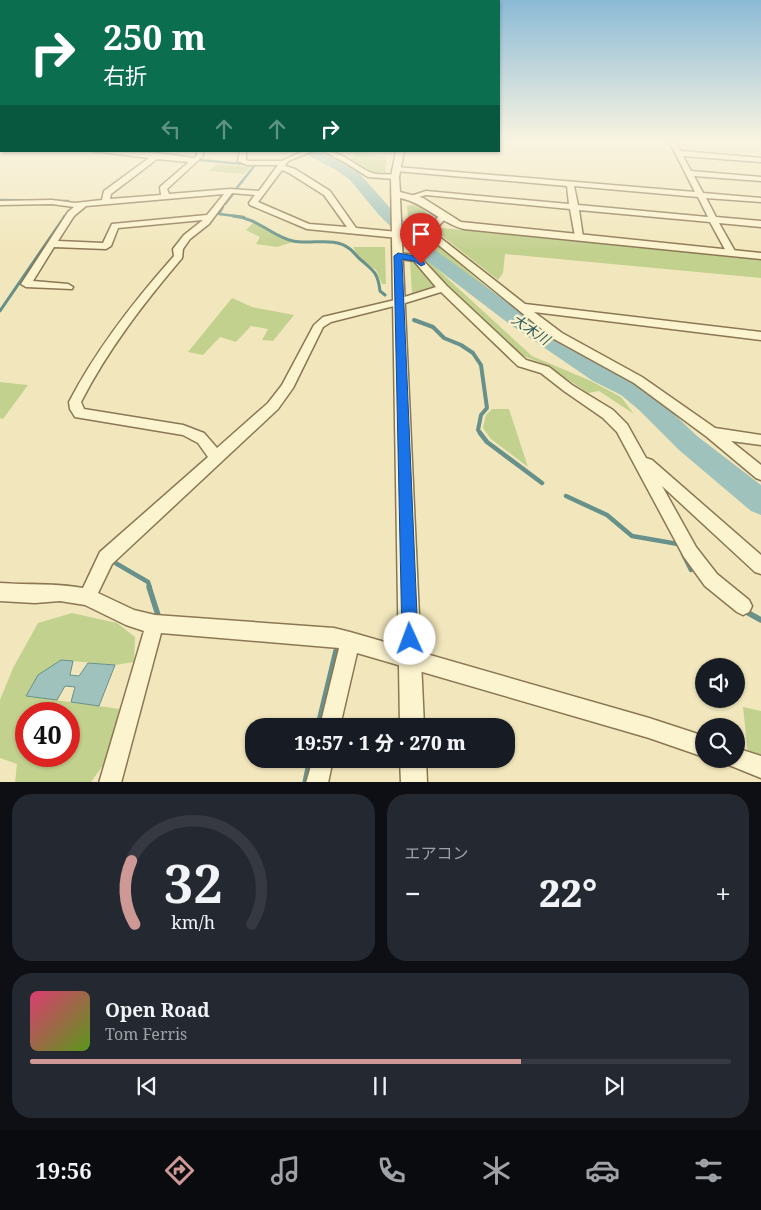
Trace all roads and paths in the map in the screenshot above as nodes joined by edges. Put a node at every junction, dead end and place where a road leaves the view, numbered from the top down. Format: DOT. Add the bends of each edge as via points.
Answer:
graph roads {
  1 [pos="128,177"];
  2 [pos="175,177"];
  3 [pos="272,177"];
  4 [pos="303,177"];
  5 [pos="395,177"];
  6 [pos="474,177"];
  7 [pos="691,177"];
  8 [pos="743,177"];
  9 [pos="761,179"];
  10 [pos="570,183"];
  11 [pos="230,191"];
  12 [pos="260,193"];
  13 [pos="396,194"];
  14 [pos="700,194"];
  15 [pos="166,196"];
  16 [pos="412,197"];
  17 [pos="761,200"];
  18 [pos="106,202"];
  19 [pos="0,203"];
  20 [pos="84,204"];
  21 [pos="574,207"];
  22 [pos="210,217"];
  23 [pos="442,218"];
  24 [pos="713,220"];
  25 [pos="761,224"];
  26 [pos="354,231"];
  27 [pos="398,235"];
  28 [pos="579,237"];
  29 [pos="53,244"];
  30 [pos="730,253"];
  31 [pos="398,256"];
  32 [pos="761,256"];
  33 [pos="68,287"];
  34 [pos="443,288"];
  35 [pos="398,302"];
  36 [pos="522,307"];
  37 [pos="761,336"];
  38 [pos="712,433"];
  39 [pos="761,440"];
  40 [pos="216,457"];
  41 [pos="640,457"];
  42 [pos="761,474"];
  43 [pos="761,566"];
  44 [pos="0,592"];
  45 [pos="87,597"];
  46 [pos="743,606"];
  47 [pos="155,624"];
  48 [pos="350,641"];
  49 [pos="411,659"];
  50 [pos="332,718"];
  51 [pos="412,718"];
  52 [pos="695,744"];
  53 [pos="745,761"];
  54 [pos="761,767"];
  55 [pos="320,768"];
  56 [pos="413,768"];
  57 [pos="110,782"];
  58 [pos="317,782"];
  59 [pos="414,782"];
  1 -- 18 [label="street" via="107,193"];
  2 -- 15 [label="street" via="162,189"];
  3 -- 12 [label="street"];
  4 -- 26 [label="street" via="326,192"];
  5 -- 13 [label="street"];
  6 -- 10 [label="street"];
  7 -- 14 [label="street"];
  8 -- 9 [label="street"];
  10 -- 14 [label="street"];
  10 -- 21 [label="street"];
  11 -- 12 [label="street"];
  11 -- 15 [label="street"];
  11 -- 22 [label="street"];
  12 -- 26 [label="street" via="253,203 307,226"];
  13 -- 16 [label="street"];
  13 -- 27 [label="street"];
  14 -- 17 [label="street"];
  14 -- 24 [label="street"];
  15 -- 18 [label="street"];
  16 -- 21 [label="street" via="426,193"];
  16 -- 23 [label="street"];
  18 -- 20 [label="street"];
  19 -- 20 [label="street"];
  20 -- 29 [label="street" via="71,214"];
  21 -- 24 [label="street"];
  21 -- 28 [label="street"];
  22 -- 29 [label="street" via="115,226 106,246"];
  22 -- 40 [label="street" via="187,237 178,250 179,256 121,326 98,358 75,402 80,414 196,434 208,443"];
  23 -- 28 [label="street" via="464,226"];
  23 -- 36 [label="street" via="428,232"];
  24 -- 25 [label="street"];
  24 -- 30 [label="street"];
  26 -- 27 [label="street"];
  27 -- 31 [label="street"];
  28 -- 30 [label="street"];
  29 -- 33 [label="street" via="26,284"];
  30 -- 32 [label="street"];
  31 -- 34 [label="street" via="417,259"];
  31 -- 35 [label="street"];
  34 -- 35 [label="street"];
  34 -- 41 [label="street" via="522,363 546,370 608,414 622,428"];
  35 -- 40 [label="street" via="335,316 319,325 273,406"];
  35 -- 49 [label="street"];
  36 -- 37 [label="street"];
  36 -- 38 [label="street" via="558,336 638,380"];
  38 -- 39 [label="street"];
  38 -- 42 [label="street"];
  40 -- 45 [label="street" via="106,558"];
  41 -- 43 [label="street"];
  41 -- 46 [label="street" via="690,552 711,580"];
  44 -- 45 [label="street" via="60,592"];
  45 -- 47 [label="street" via="132,619"];
  47 -- 48 [label="street" via="334,637"];
  47 -- 57 [label="street"];
  48 -- 49 [label="street"];
  48 -- 50 [label="street"];
  49 -- 51 [label="street"];
  49 -- 52 [label="street"];
  53 -- 54 [label="street"];
  55 -- 58 [label="street"];
  56 -- 59 [label="street"];
}
